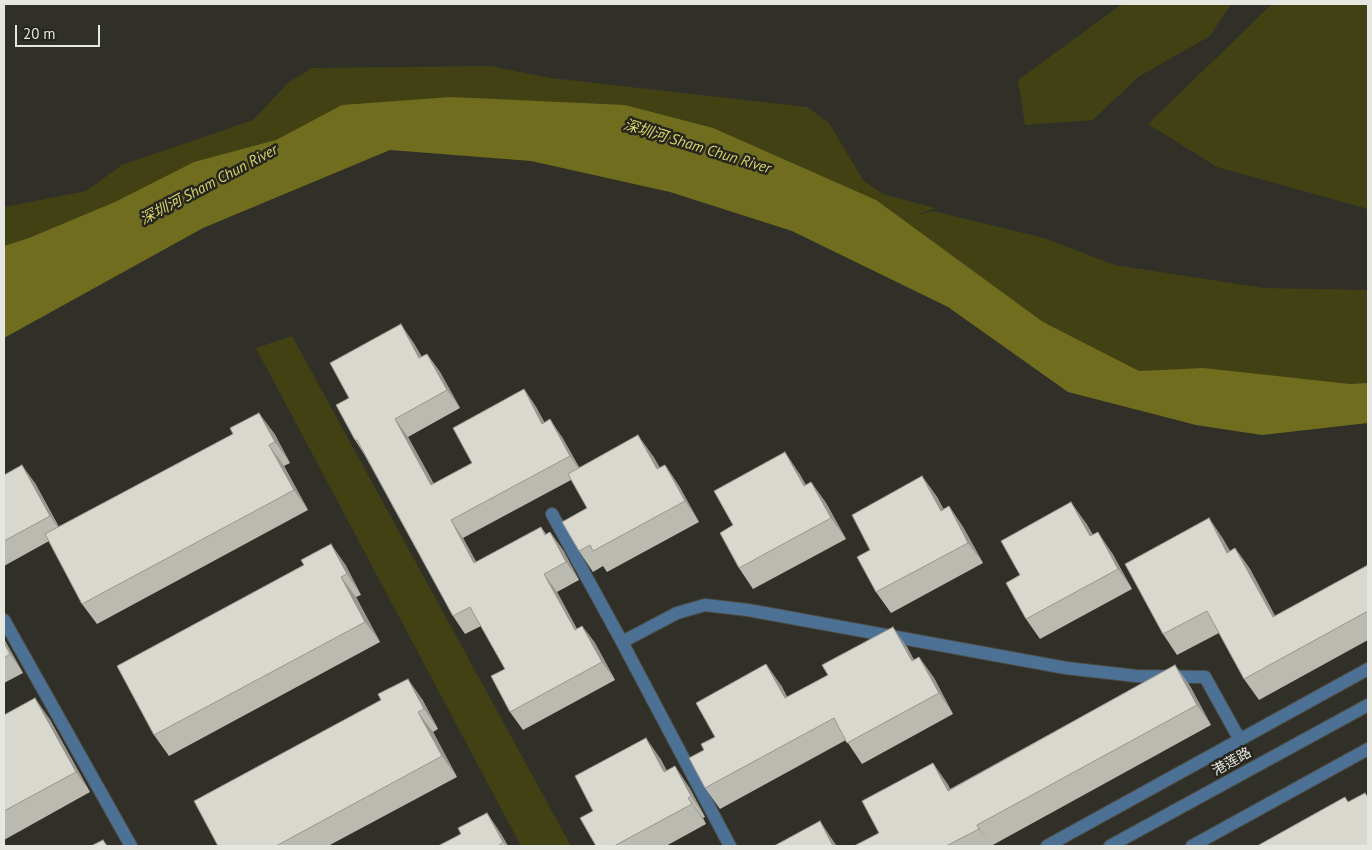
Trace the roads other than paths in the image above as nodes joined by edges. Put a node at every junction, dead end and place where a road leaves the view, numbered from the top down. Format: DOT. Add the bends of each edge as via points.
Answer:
graph roads {
  1 [pos="552,514"];
  2 [pos="4,620"];
  3 [pos="622,642"];
  4 [pos="1368,669"];
  5 [pos="1368,705"];
  6 [pos="1240,740"];
  7 [pos="1368,749"];
  8 [pos="131,846"];
  9 [pos="730,846"];
  10 [pos="1047,846"];
  11 [pos="1110,846"];
  12 [pos="1192,846"];
  1 -- 3 [label="street"];
  2 -- 8 [label="street"];
  3 -- 6 [label="street" via="677,613 705,605 1066,668 1136,676 1205,677"];
  3 -- 9 [label="street"];
  4 -- 6 [label="street"];
  5 -- 11 [label="street, 港莲路"];
  6 -- 10 [label="street"];
  7 -- 12 [label="street"];
}
